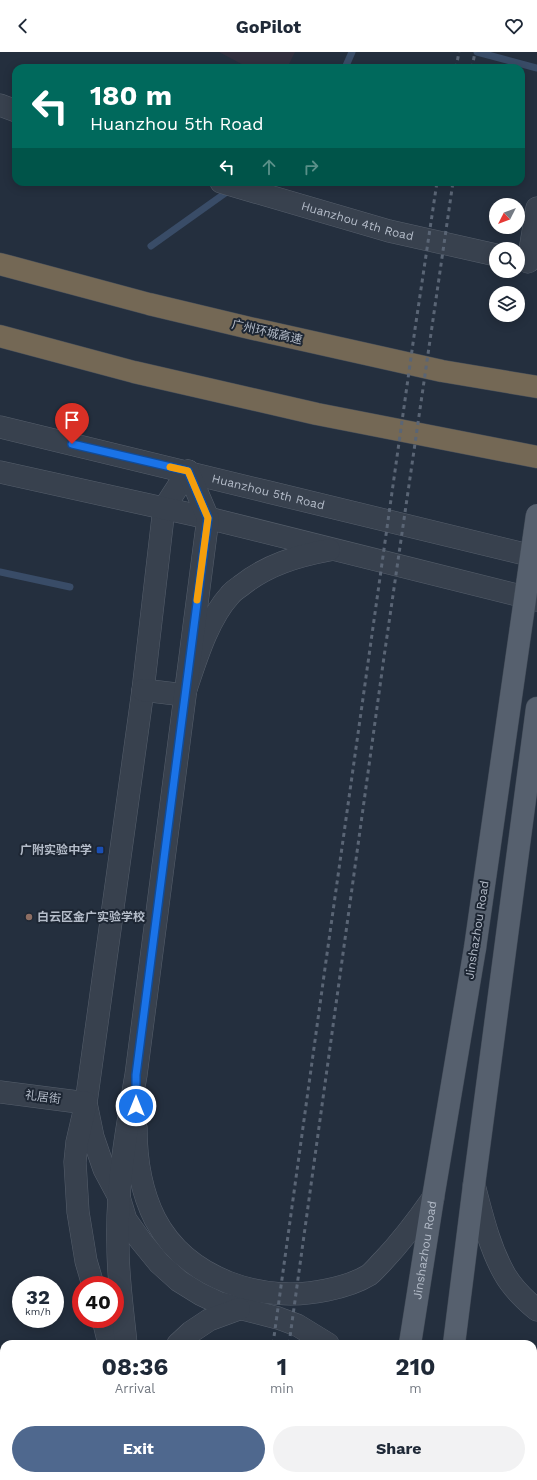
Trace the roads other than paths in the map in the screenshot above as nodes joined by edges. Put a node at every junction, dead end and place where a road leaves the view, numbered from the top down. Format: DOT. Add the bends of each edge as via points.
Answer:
graph roads {
  1 [pos="0,105"];
  2 [pos="12,110"];
  3 [pos="235,186"];
  4 [pos="537,208"];
  5 [pos="489,253"];
  6 [pos="528,262"];
  7 [pos="0,264"];
  8 [pos="0,336"];
  9 [pos="537,386"];
  10 [pos="0,427"];
  11 [pos="537,457"];
  12 [pos="188,471"];
  13 [pos="0,472"];
  14 [pos="164,508"];
  15 [pos="537,515"];
  16 [pos="208,518"];
  17 [pos="334,549"];
  18 [pos="537,557"];
  19 [pos="537,600"];
  20 [pos="143,690"];
  21 [pos="184,695"];
  22 [pos="537,708"];
  23 [pos="136,1075"];
  24 [pos="0,1092"];
  25 [pos="86,1103"];
  26 [pos="474,1185"];
  27 [pos="119,1196"];
  28 [pos="433,1198"];
  29 [pos="90,1276"];
  30 [pos="239,1309"];
  31 [pos="537,1310"];
  32 [pos="105,1328"];
  33 [pos="108,1340"];
  34 [pos="126,1340"];
  35 [pos="182,1340"];
  36 [pos="321,1340"];
  37 [pos="411,1340"];
  38 [pos="455,1340"];
  1 -- 2 [label="street"];
  3 -- 5 [label="street, Huanzhou 4th Road" via="389,231"];
  4 -- 6 [label="street"];
  7 -- 9 [label="highway, 广州环城高速" via="247,327 442,371"];
  8 -- 11 [label="highway" via="134,372 317,414"];
  10 -- 12 [label="street, Huanzhou 5th Road"];
  12 -- 14 [label="street"];
  12 -- 16 [label="street"];
  12 -- 18 [label="street, Huanzhou 5th Road" via="333,509"];
  13 -- 14 [label="street"];
  14 -- 16 [label="street"];
  14 -- 20 [label="street"];
  15 -- 28 [label="main road, Jinshazhou Road, bridge" via="475,948"];
  16 -- 17 [label="street"];
  16 -- 21 [label="street"];
  17 -- 19 [label="street"];
  17 -- 21 [label="street" via="290,559 250,578 230,595 212,624"];
  20 -- 21 [label="street"];
  20 -- 25 [label="street"];
  21 -- 23 [label="street"];
  22 -- 26 [label="main road"];
  23 -- 27 [label="street" via="124,1140"];
  23 -- 28 [label="street" via="136,1137 140,1173 147,1199 156,1219 182,1255 198,1268 219,1279 260,1292 282,1295 318,1292 353,1283 370,1274 392,1252"];
  24 -- 25 [label="street, 礼居街"];
  25 -- 27 [label="street" via="93,1137 104,1169"];
  25 -- 29 [label="street" via="75,1162 78,1212"];
  26 -- 31 [label="street" via="492,1247 504,1274 523,1298"];
  26 -- 38 [label="main road"];
  27 -- 30 [label="street" via="126,1220 159,1263 178,1281 200,1294"];
  27 -- 34 [label="street" via="119,1288"];
  28 -- 37 [label="main road, Jinshazhou Road"];
  30 -- 35 [label="street" via="209,1320"];
  30 -- 36 [label="street" via="297,1325"];
  32 -- 33 [label="street"];
}
